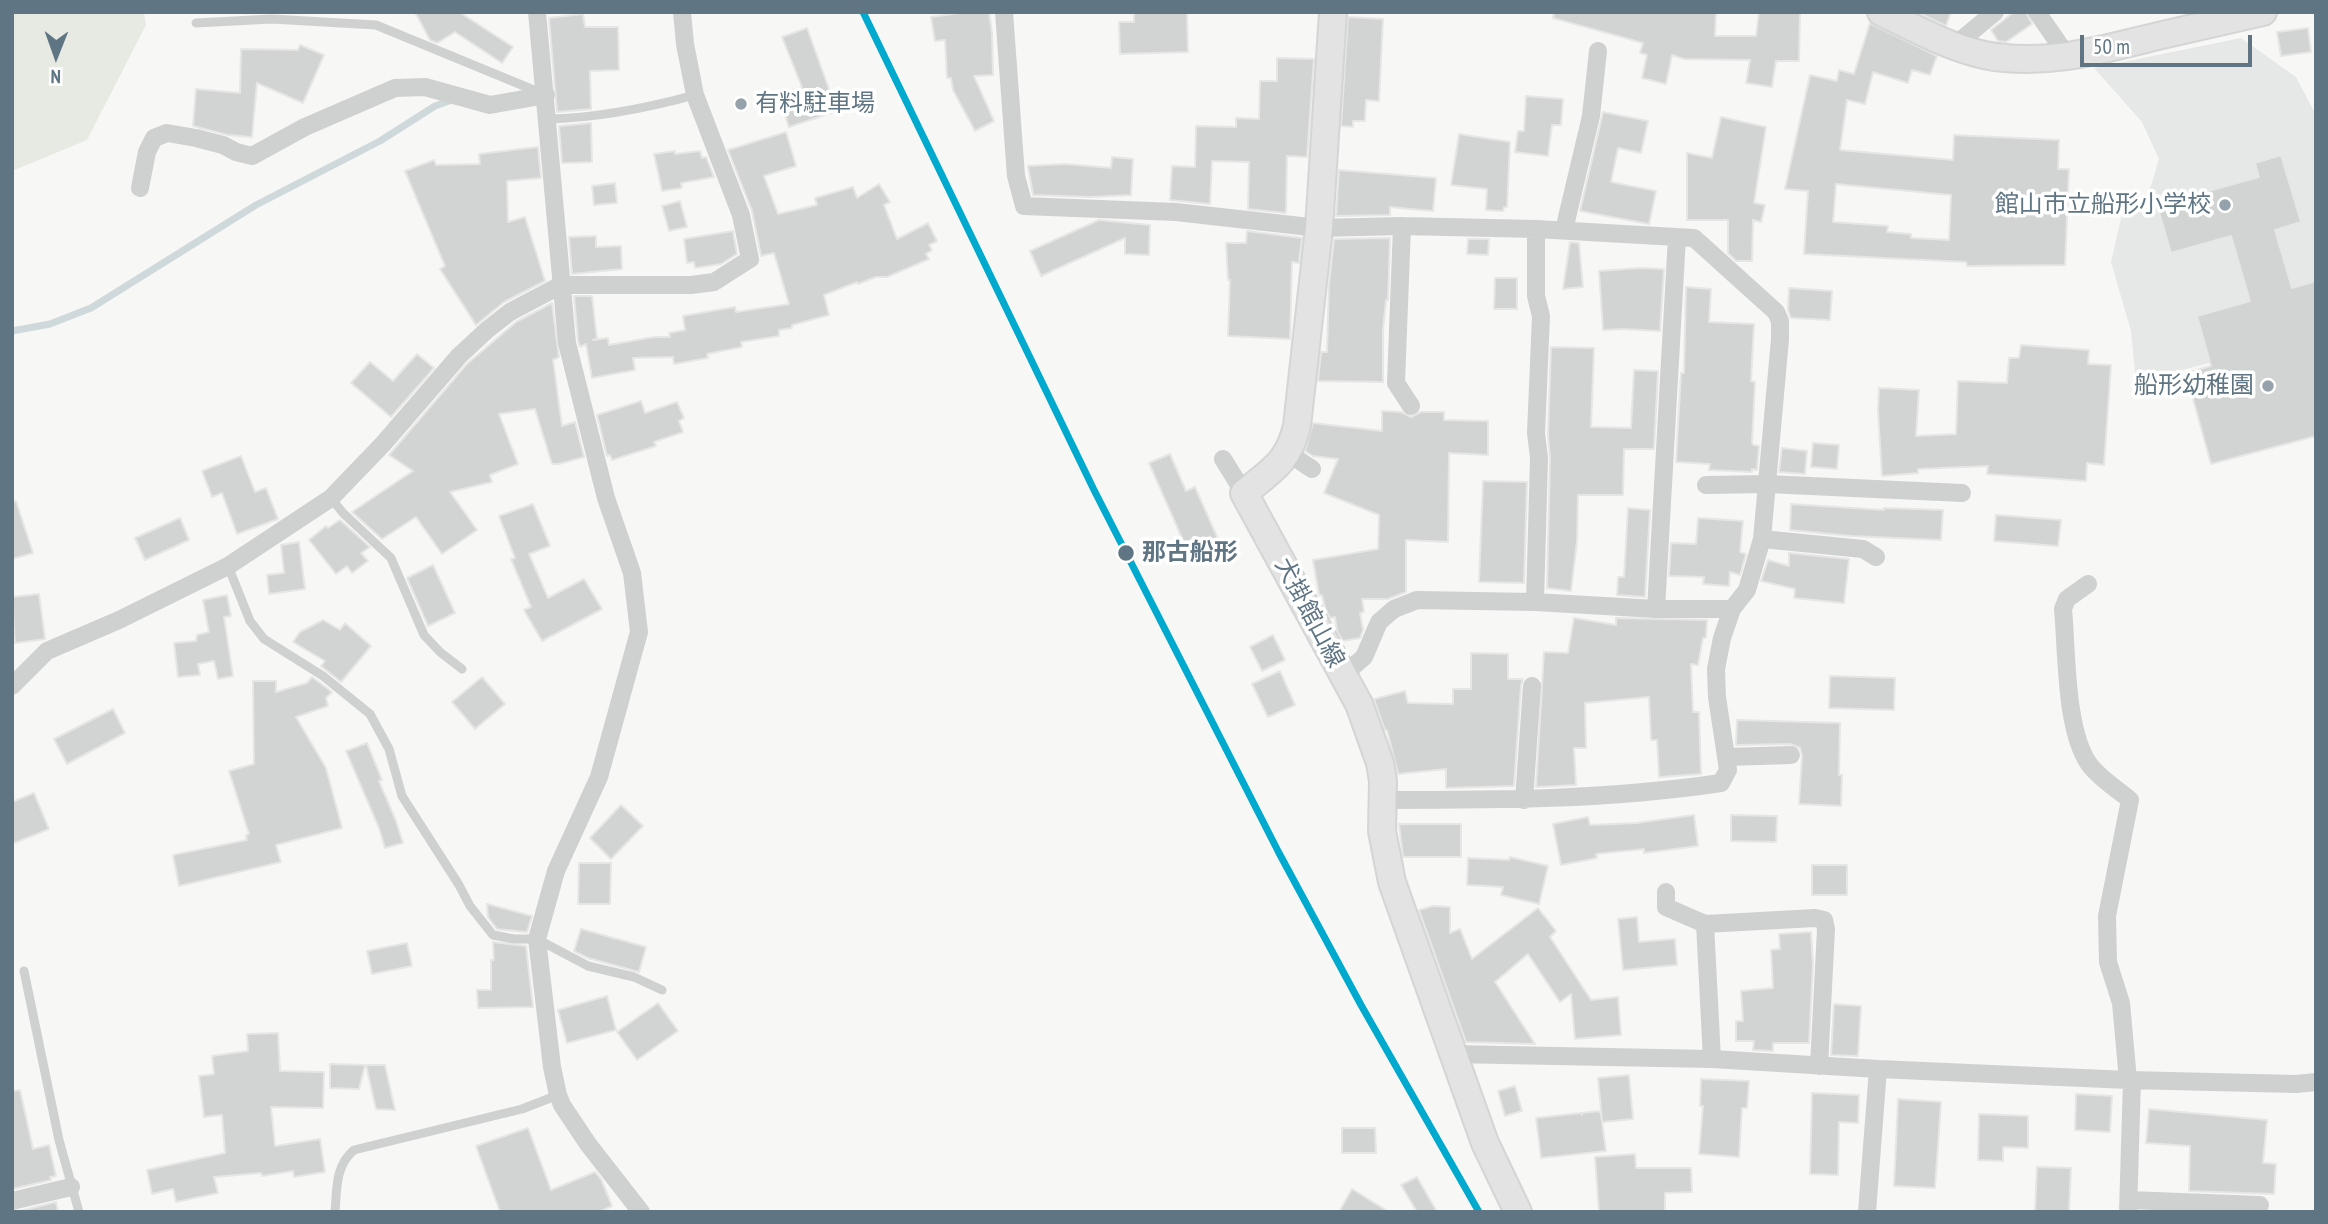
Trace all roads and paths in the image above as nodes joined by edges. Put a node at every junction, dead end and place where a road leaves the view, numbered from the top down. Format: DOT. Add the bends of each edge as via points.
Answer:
graph roads {
  1 [pos="537,12"];
  2 [pos="682,12"];
  3 [pos="1004,12"];
  4 [pos="1333,12"];
  5 [pos="1881,12"];
  6 [pos="1995,12"];
  7 [pos="2036,12"];
  8 [pos="2263,12"];
  9 [pos="196,23"];
  10 [pos="1954,46"];
  11 [pos="1598,51"];
  12 [pos="2068,57"];
  13 [pos="546,95"];
  14 [pos="695,95"];
  15 [pos="548,119"];
  16 [pos="141,188"];
  17 [pos="1402,226"];
  18 [pos="1319,228"];
  19 [pos="1536,229"];
  20 [pos="1564,230"];
  21 [pos="1677,237"];
  22 [pos="561,285"];
  23 [pos="1411,406"];
  24 [pos="1288,453"];
  25 [pos="1223,459"];
  26 [pos="1311,469"];
  27 [pos="1767,484"];
  28 [pos="1706,485"];
  29 [pos="1244,493"];
  30 [pos="1962,493"];
  31 [pos="331,498"];
  32 [pos="1762,539"];
  33 [pos="1876,556"];
  34 [pos="228,566"];
  35 [pos="2088,584"];
  36 [pos="1535,602"];
  37 [pos="1656,609"];
  38 [pos="1732,609"];
  39 [pos="462,669"];
  40 [pos="1342,676"];
  41 [pos="12,686"];
  42 [pos="1532,687"];
  43 [pos="1791,755"];
  44 [pos="1727,757"];
  45 [pos="1383,800"];
  46 [pos="1524,800"];
  47 [pos="1666,892"];
  48 [pos="1704,924"];
  49 [pos="537,939"];
  50 [pos="24,971"];
  51 [pos="662,990"];
  52 [pos="1452,1054"];
  53 [pos="1712,1059"];
  54 [pos="1819,1066"];
  55 [pos="1878,1069"];
  56 [pos="2130,1080"];
  57 [pos="2316,1082"];
  58 [pos="558,1095"];
  59 [pos="71,1187"];
  60 [pos="12,1201"];
  61 [pos="2260,1205"];
  62 [pos="2129,1206"];
  63 [pos="79,1212"];
  64 [pos="335,1212"];
  65 [pos="641,1212"];
  66 [pos="1518,1212"];
  67 [pos="1867,1212"];
  1 -- 13 [label="street"];
  2 -- 14 [label="street"];
  3 -- 18 [label="street" via="1016,176 1024,206 1176,212"];
  4 -- 18 [label="main road"];
  5 -- 10 [label="main road"];
  6 -- 10 [label="street"];
  7 -- 12 [label="street"];
  8 -- 12 [label="main road"];
  9 -- 13 [label="lane" via="272,19 376,25"];
  10 -- 12 [label="main road" via="2011,59"];
  11 -- 20 [label="street" via="1591,116"];
  13 -- 15 [label="street"];
  13 -- 16 [label="street" via="490,105 425,87 395,88 252,156 167,133 154,138 147,152"];
  14 -- 15 [label="lane" via="637,109"];
  14 -- 22 [label="street" via="740,215 750,258 714,282"];
  15 -- 22 [label="street"];
  17 -- 18 [label="street"];
  17 -- 19 [label="street"];
  17 -- 23 [label="street" via="1396,383"];
  18 -- 24 [label="main road" via="1297,426"];
  19 -- 20 [label="street"];
  19 -- 36 [label="street" via="1536,296 1541,317"];
  20 -- 21 [label="street"];
  21 -- 27 [label="street" via="1694,238 1766,301 1780,321"];
  21 -- 37 [label="street"];
  22 -- 31 [label="street" via="510,312 480,336"];
  22 -- 49 [label="street" via="567,343 606,498 632,573 639,632 599,777 556,871"];
  24 -- 26 [label="street"];
  24 -- 29 [label="main road"];
  25 -- 29 [label="street"];
  27 -- 28 [label="street"];
  27 -- 30 [label="street"];
  27 -- 32 [label="street"];
  29 -- 40 [label="main road, 犬掛館山線"];
  31 -- 34 [label="street"];
  31 -- 39 [label="lane" via="391,558 424,635"];
  32 -- 33 [label="street" via="1863,549"];
  32 -- 38 [label="street" via="1747,590"];
  34 -- 41 [label="street" via="47,651"];
  34 -- 49 [label="lane" via="250,621 264,639 323,676 370,714 389,749 402,796 493,935"];
  35 -- 56 [label="street" via="2067,599 2063,608 2070,701 2079,743 2090,765 2130,800 2107,916 2108,962 2121,1003"];
  36 -- 37 [label="street"];
  36 -- 40 [label="street" via="1417,600 1394,609 1379,622 1364,657"];
  37 -- 38 [label="street"];
  38 -- 44 [label="street" via="1716,669"];
  40 -- 45 [label="main road, 犬掛館山線" via="1359,704 1380,763"];
  42 -- 46 [label="street"];
  43 -- 44 [label="street"];
  44 -- 46 [label="street" via="1728,770 1721,783 1636,794"];
  45 -- 46 [label="street"];
  45 -- 52 [label="main road, 犬掛館山線" via="1382,831 1392,882"];
  47 -- 48 [label="street" via="1666,907"];
  48 -- 53 [label="street"];
  48 -- 54 [label="street" via="1824,920"];
  49 -- 51 [label="lane" via="588,966 634,977"];
  49 -- 58 [label="street"];
  50 -- 59 [label="lane"];
  52 -- 53 [label="street"];
  52 -- 66 [label="main road, 犬掛館山線" via="1485,1143"];
  53 -- 54 [label="street"];
  54 -- 55 [label="street"];
  55 -- 56 [label="street"];
  55 -- 67 [label="street"];
  56 -- 57 [label="street"];
  56 -- 62 [label="street"];
  58 -- 64 [label="lane" via="522,1109 354,1150 339,1169"];
  58 -- 65 [label="street" via="588,1144"];
  59 -- 60 [label="street"];
  59 -- 63 [label="lane"];
  61 -- 62 [label="street"];
}
